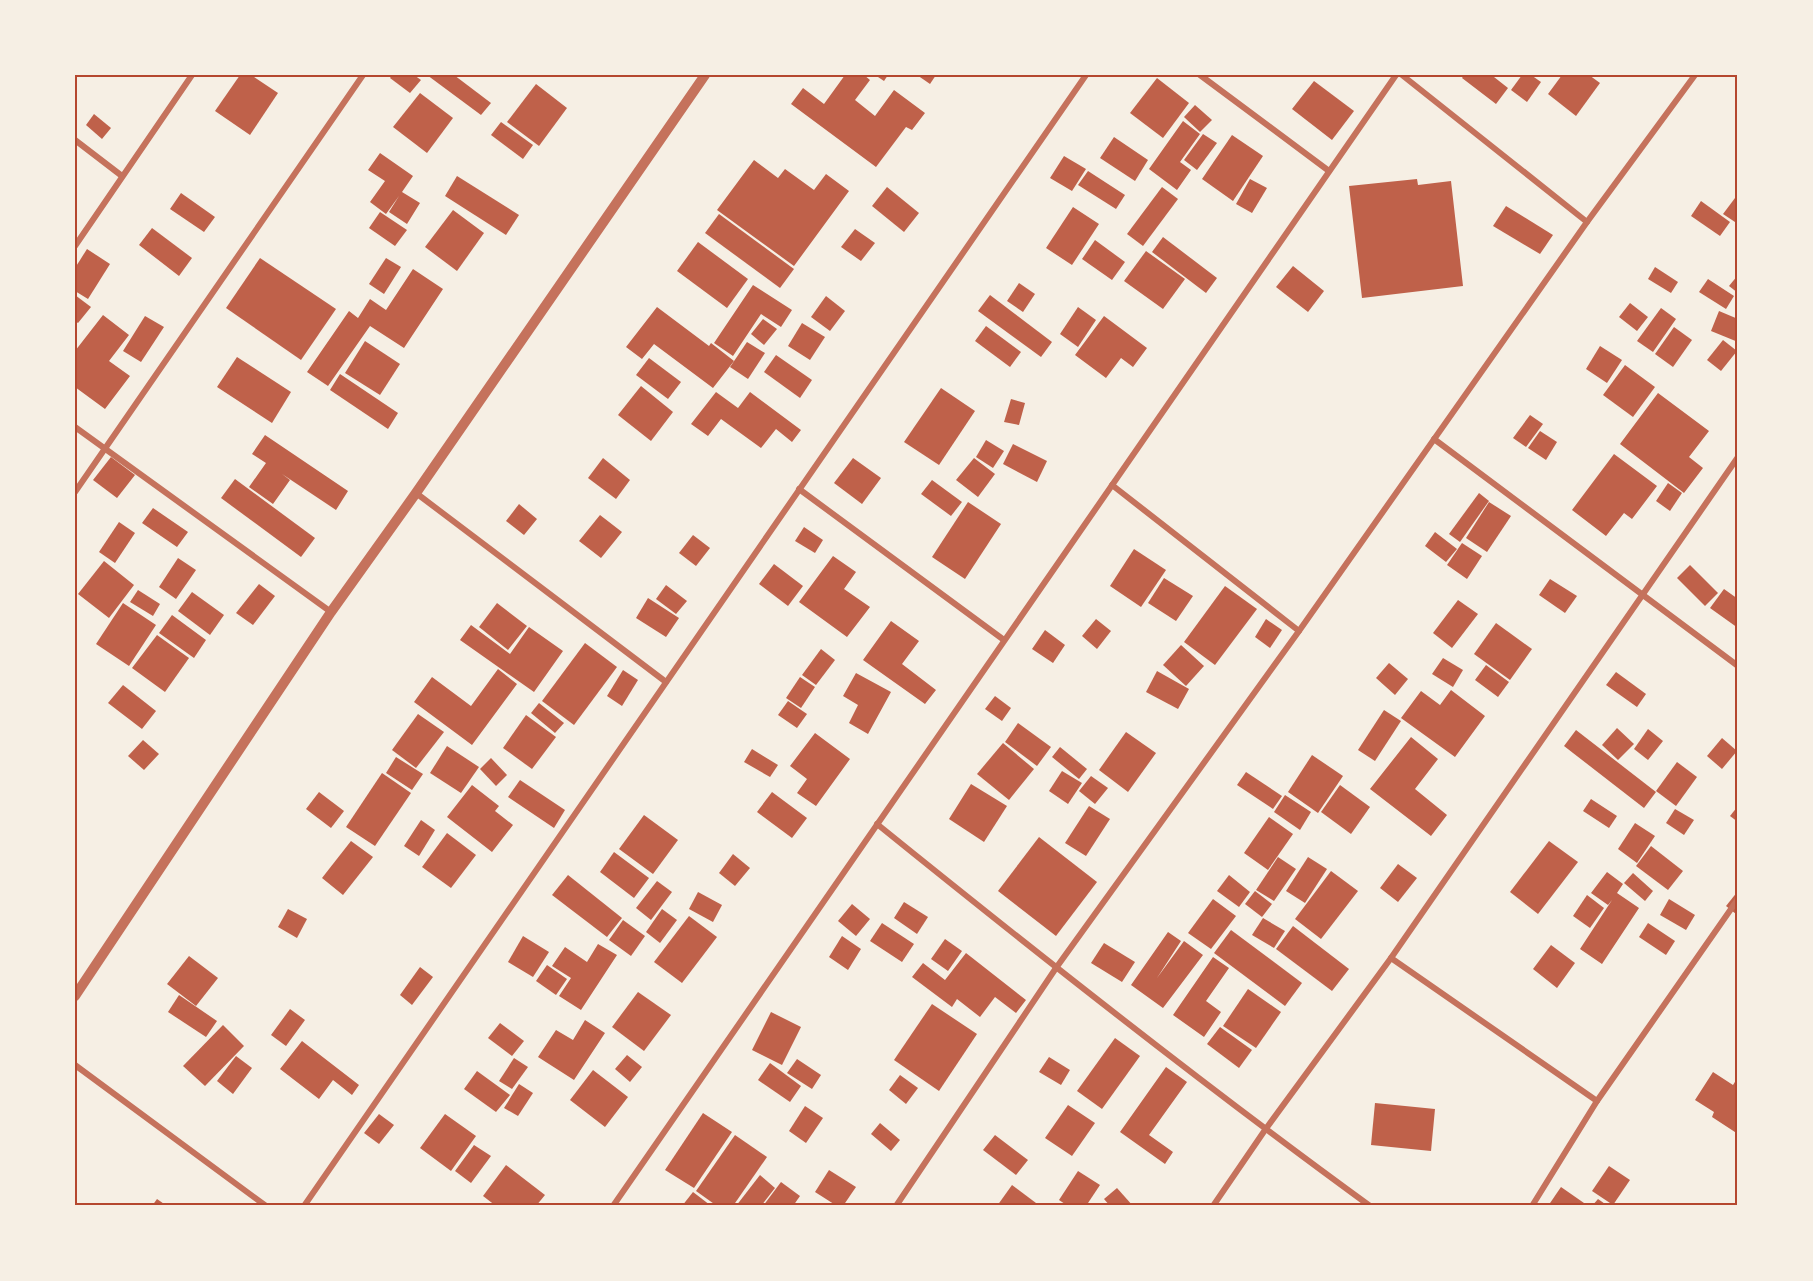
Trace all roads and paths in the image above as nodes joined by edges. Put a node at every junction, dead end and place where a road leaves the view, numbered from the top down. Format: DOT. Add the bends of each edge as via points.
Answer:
graph roads {
  1 [pos="192,75"];
  2 [pos="363,75"];
  3 [pos="704,75"];
  4 [pos="1086,75"];
  5 [pos="1200,75"];
  6 [pos="1396,75"];
  7 [pos="1402,75"];
  8 [pos="1695,75"];
  9 [pos="75,140"];
  10 [pos="1329,171"];
  11 [pos="122,176"];
  12 [pos="1587,222"];
  13 [pos="75,246"];
  14 [pos="75,427"];
  15 [pos="1434,439"];
  16 [pos="106,449"];
  17 [pos="1738,457"];
  18 [pos="1112,485"];
  19 [pos="800,489"];
  20 [pos="75,492"];
  21 [pos="416,493"];
  22 [pos="1643,595"];
  23 [pos="331,612"];
  24 [pos="1299,631"];
  25 [pos="1004,640"];
  26 [pos="1738,666"];
  27 [pos="666,682"];
  28 [pos="877,824"];
  29 [pos="1738,899"];
  30 [pos="1391,958"];
  31 [pos="1056,968"];
  32 [pos="75,996"];
  33 [pos="75,1065"];
  34 [pos="1597,1101"];
  35 [pos="1265,1130"];
  36 [pos="266,1206"];
  37 [pos="304,1206"];
  38 [pos="613,1206"];
  39 [pos="896,1206"];
  40 [pos="1213,1206"];
  41 [pos="1370,1206"];
  42 [pos="1532,1206"];
  1 -- 11 [label="street"];
  2 -- 16 [label="street"];
  3 -- 21 [label="street"];
  4 -- 19 [label="street"];
  5 -- 10 [label="street"];
  6 -- 10 [label="street"];
  7 -- 12 [label="street"];
  8 -- 12 [label="street"];
  9 -- 11 [label="street"];
  10 -- 18 [label="street"];
  11 -- 13 [label="street"];
  12 -- 15 [label="street"];
  14 -- 16 [label="street"];
  15 -- 22 [label="street"];
  15 -- 24 [label="street"];
  16 -- 20 [label="street"];
  16 -- 23 [label="street"];
  17 -- 22 [label="street"];
  18 -- 24 [label="street"];
  18 -- 25 [label="street"];
  19 -- 25 [label="street"];
  19 -- 27 [label="street"];
  21 -- 23 [label="street"];
  21 -- 27 [label="street"];
  22 -- 26 [label="street"];
  22 -- 30 [label="street"];
  23 -- 32 [label="street"];
  24 -- 31 [label="street"];
  25 -- 28 [label="street"];
  27 -- 37 [label="street"];
  28 -- 31 [label="street"];
  28 -- 38 [label="street"];
  29 -- 34 [label="street"];
  30 -- 34 [label="street"];
  30 -- 35 [label="street"];
  31 -- 35 [label="street"];
  31 -- 39 [label="street"];
  33 -- 36 [label="street"];
  34 -- 42 [label="street"];
  35 -- 40 [label="street"];
  35 -- 41 [label="street"];
}
